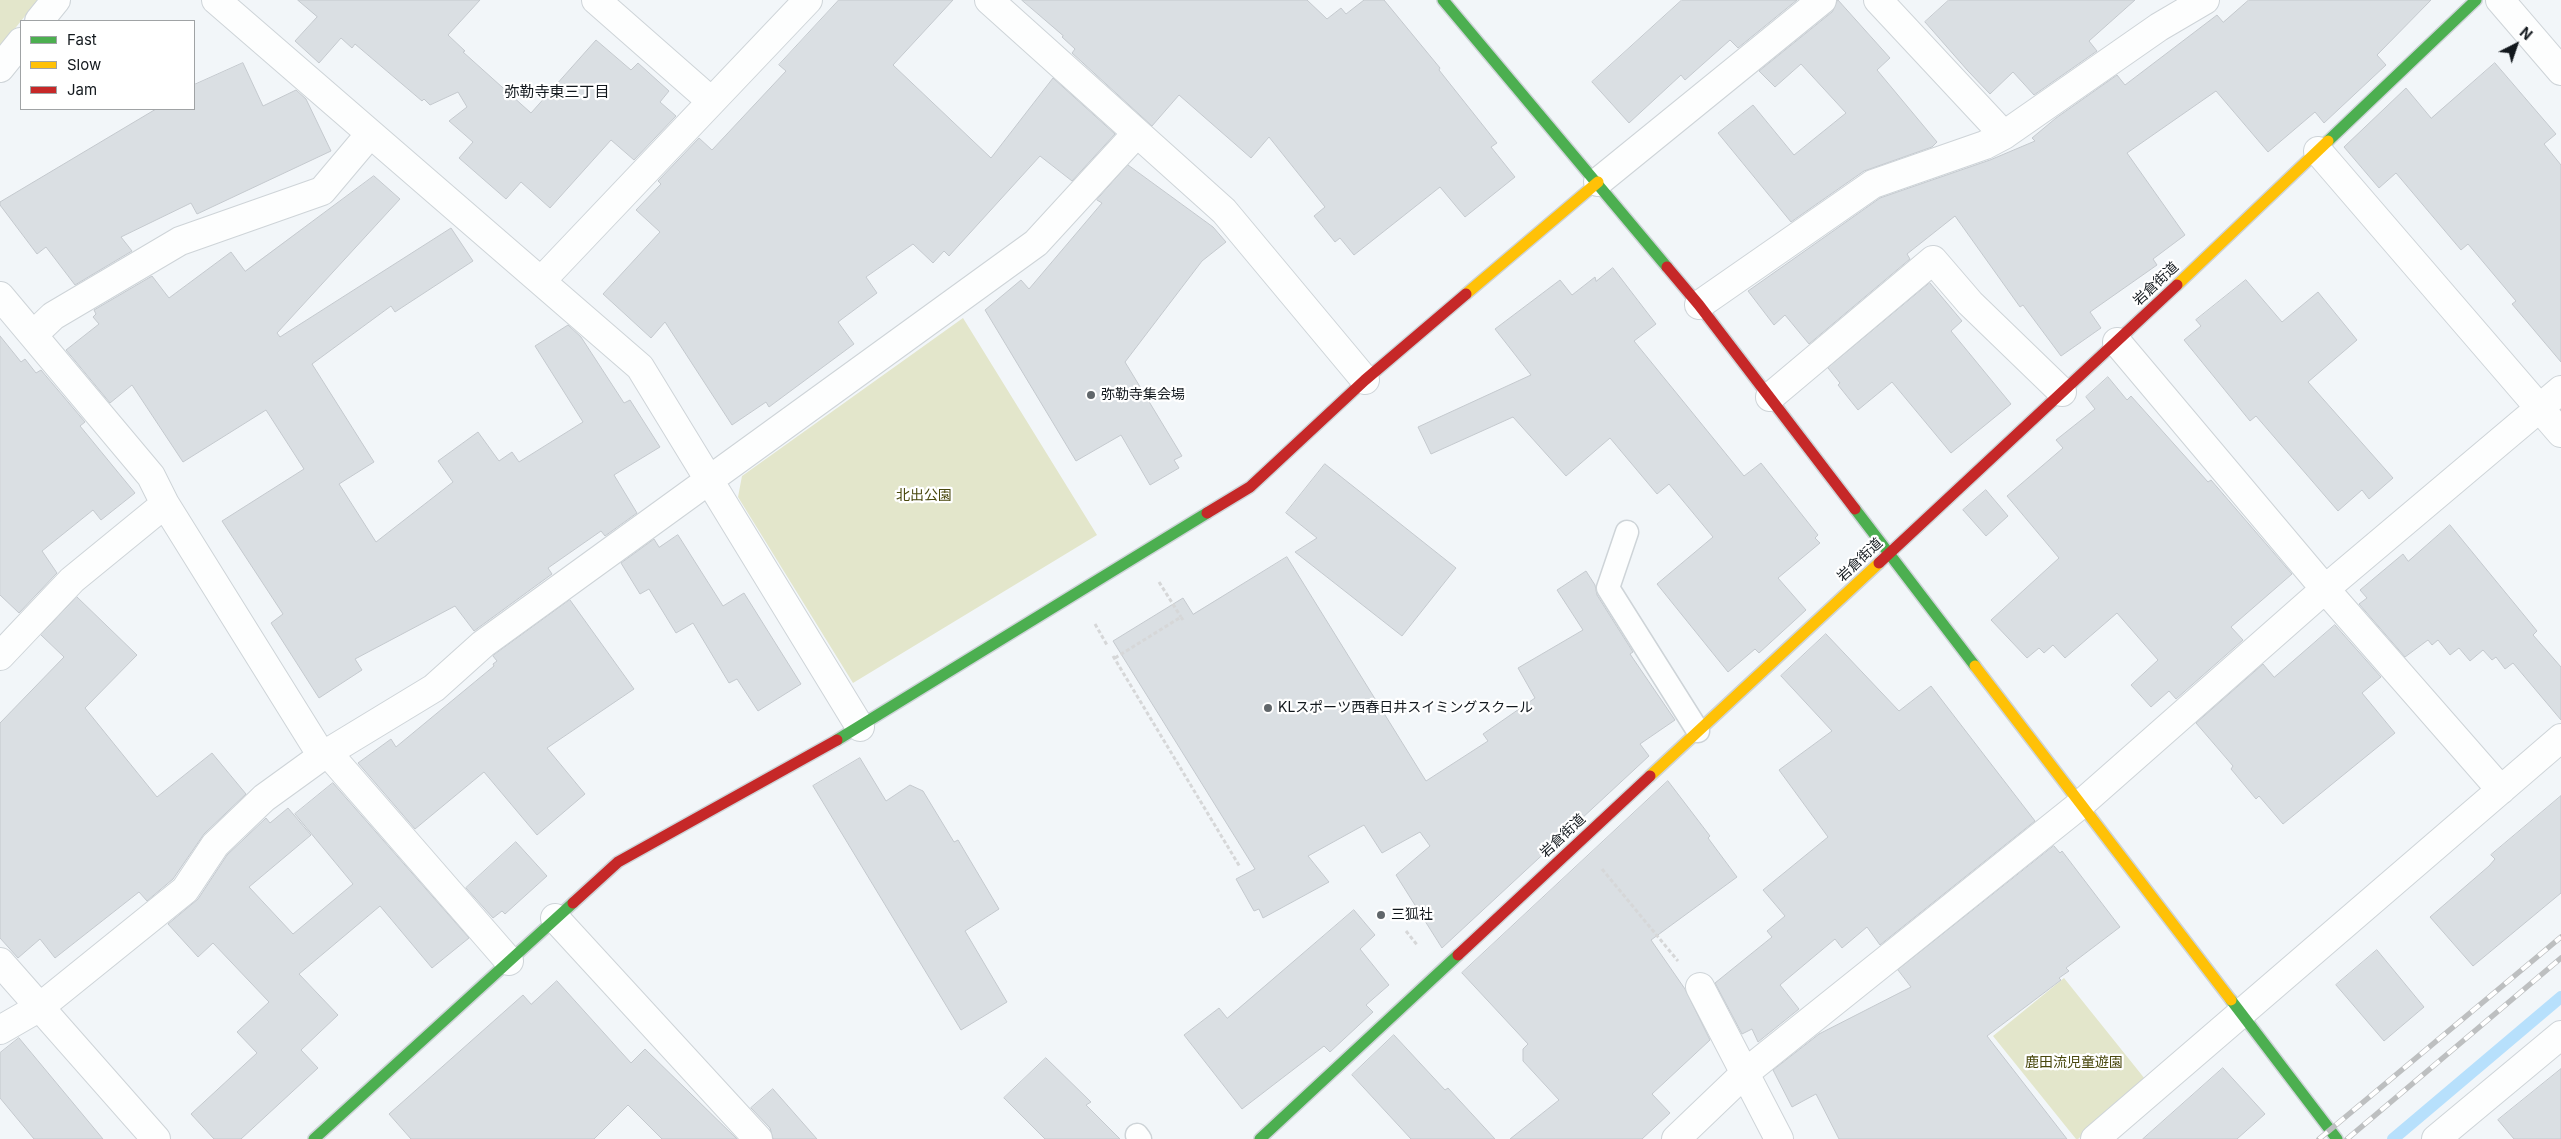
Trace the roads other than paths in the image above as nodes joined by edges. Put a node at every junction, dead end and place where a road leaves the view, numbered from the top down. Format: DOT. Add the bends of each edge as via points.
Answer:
graph roads {
  1 [pos="56,0"];
  2 [pos="216,0"];
  3 [pos="596,0"];
  4 [pos="808,0"];
  5 [pos="989,0"];
  6 [pos="1443,0"];
  7 [pos="1822,0"];
  8 [pos="1878,0"];
  9 [pos="2205,0"];
  10 [pos="2476,0"];
  11 [pos="2500,0"];
  12 [pos="40,20"];
  13 [pos="20,43"];
  14 [pos="0,68"];
  15 [pos="2561,71"];
  16 [pos="711,102"];
  17 [pos="1138,133"];
  18 [pos="370,134"];
  19 [pos="2004,136"];
  20 [pos="2318,151"];
  21 [pos="1598,182"];
  22 [pos="542,280"];
  23 [pos="0,296"];
  24 [pos="1699,305"];
  25 [pos="33,334"];
  26 [pos="2117,342"];
  27 [pos="1365,380"];
  28 [pos="2561,390"];
  29 [pos="2062,392"];
  30 [pos="1770,397"];
  31 [pos="2540,408"];
  32 [pos="2561,433"];
  33 [pos="708,482"];
  34 [pos="165,504"];
  35 [pos="1627,532"];
  36 [pos="1890,552"];
  37 [pos="2325,589"];
  38 [pos="0,656"];
  39 [pos="860,727"];
  40 [pos="1698,732"];
  41 [pos="2561,738"];
  42 [pos="325,755"];
  43 [pos="2501,790"];
  44 [pos="2081,804"];
  45 [pos="556,918"];
  46 [pos="509,961"];
  47 [pos="0,962"];
  48 [pos="1700,987"];
  49 [pos="40,1007"];
  50 [pos="2242,1014"];
  51 [pos="0,1030"];
  52 [pos="2561,1035"];
  53 [pos="1744,1073"];
  54 [pos="156,1139"];
  55 [pos="314,1139"];
  56 [pos="758,1139"];
  57 [pos="1260,1139"];
  58 [pos="1676,1139"];
  59 [pos="1779,1139"];
  60 [pos="2095,1139"];
  61 [pos="2337,1139"];
  62 [pos="2436,1139"];
  1 -- 12 [label="street"];
  2 -- 18 [label="street"];
  3 -- 16 [label="street"];
  4 -- 16 [label="street"];
  5 -- 17 [label="street"];
  6 -- 21 [label="street"];
  7 -- 21 [label="street"];
  8 -- 19 [label="street"];
  9 -- 19 [label="street" via="2159,27"];
  10 -- 20 [label="street, 岩倉街道"];
  11 -- 15 [label="street"];
  13 -- 14 [label="street"];
  16 -- 22 [label="street"];
  17 -- 27 [label="street" via="1224,211"];
  17 -- 33 [label="street" via="1036,244"];
  18 -- 22 [label="street"];
  18 -- 25 [label="street" via="322,191 180,241 53,316"];
  19 -- 24 [label="street" via="1873,184"];
  20 -- 26 [label="street, 岩倉街道"];
  20 -- 31 [label="street"];
  21 -- 24 [label="street"];
  21 -- 27 [label="street"];
  22 -- 33 [label="street" via="640,367"];
  23 -- 25 [label="street"];
  24 -- 30 [label="street"];
  25 -- 34 [label="street" via="151,476"];
  26 -- 29 [label="street, 岩倉街道"];
  26 -- 37 [label="street"];
  27 -- 39 [label="street" via="1250,487"];
  28 -- 31 [label="street"];
  29 -- 30 [label="street" via="1970,303 1933,260"];
  29 -- 36 [label="street, 岩倉街道"];
  30 -- 36 [label="street"];
  31 -- 32 [label="street"];
  31 -- 37 [label="street"];
  33 -- 39 [label="street"];
  33 -- 42 [label="street" via="483,644 434,688"];
  34 -- 38 [label="street" via="72,580"];
  34 -- 42 [label="street"];
  35 -- 40 [label="lane" via="1608,588"];
  36 -- 40 [label="street, 岩倉街道"];
  36 -- 44 [label="street"];
  37 -- 43 [label="street"];
  37 -- 44 [label="street"];
  39 -- 45 [label="street" via="618,862"];
  40 -- 57 [label="street, 岩倉街道"];
  41 -- 43 [label="street"];
  42 -- 46 [label="street"];
  42 -- 49 [label="street" via="264,798 216,845 185,890"];
  43 -- 50 [label="street"];
  44 -- 50 [label="street"];
  44 -- 53 [label="street"];
  45 -- 46 [label="street"];
  45 -- 56 [label="street"];
  46 -- 55 [label="street"];
  47 -- 49 [label="street"];
  48 -- 53 [label="street"];
  49 -- 51 [label="street"];
  49 -- 54 [label="street"];
  50 -- 60 [label="street"];
  50 -- 61 [label="street"];
  52 -- 62 [label="street"];
  53 -- 58 [label="street"];
  53 -- 59 [label="street"];
}
